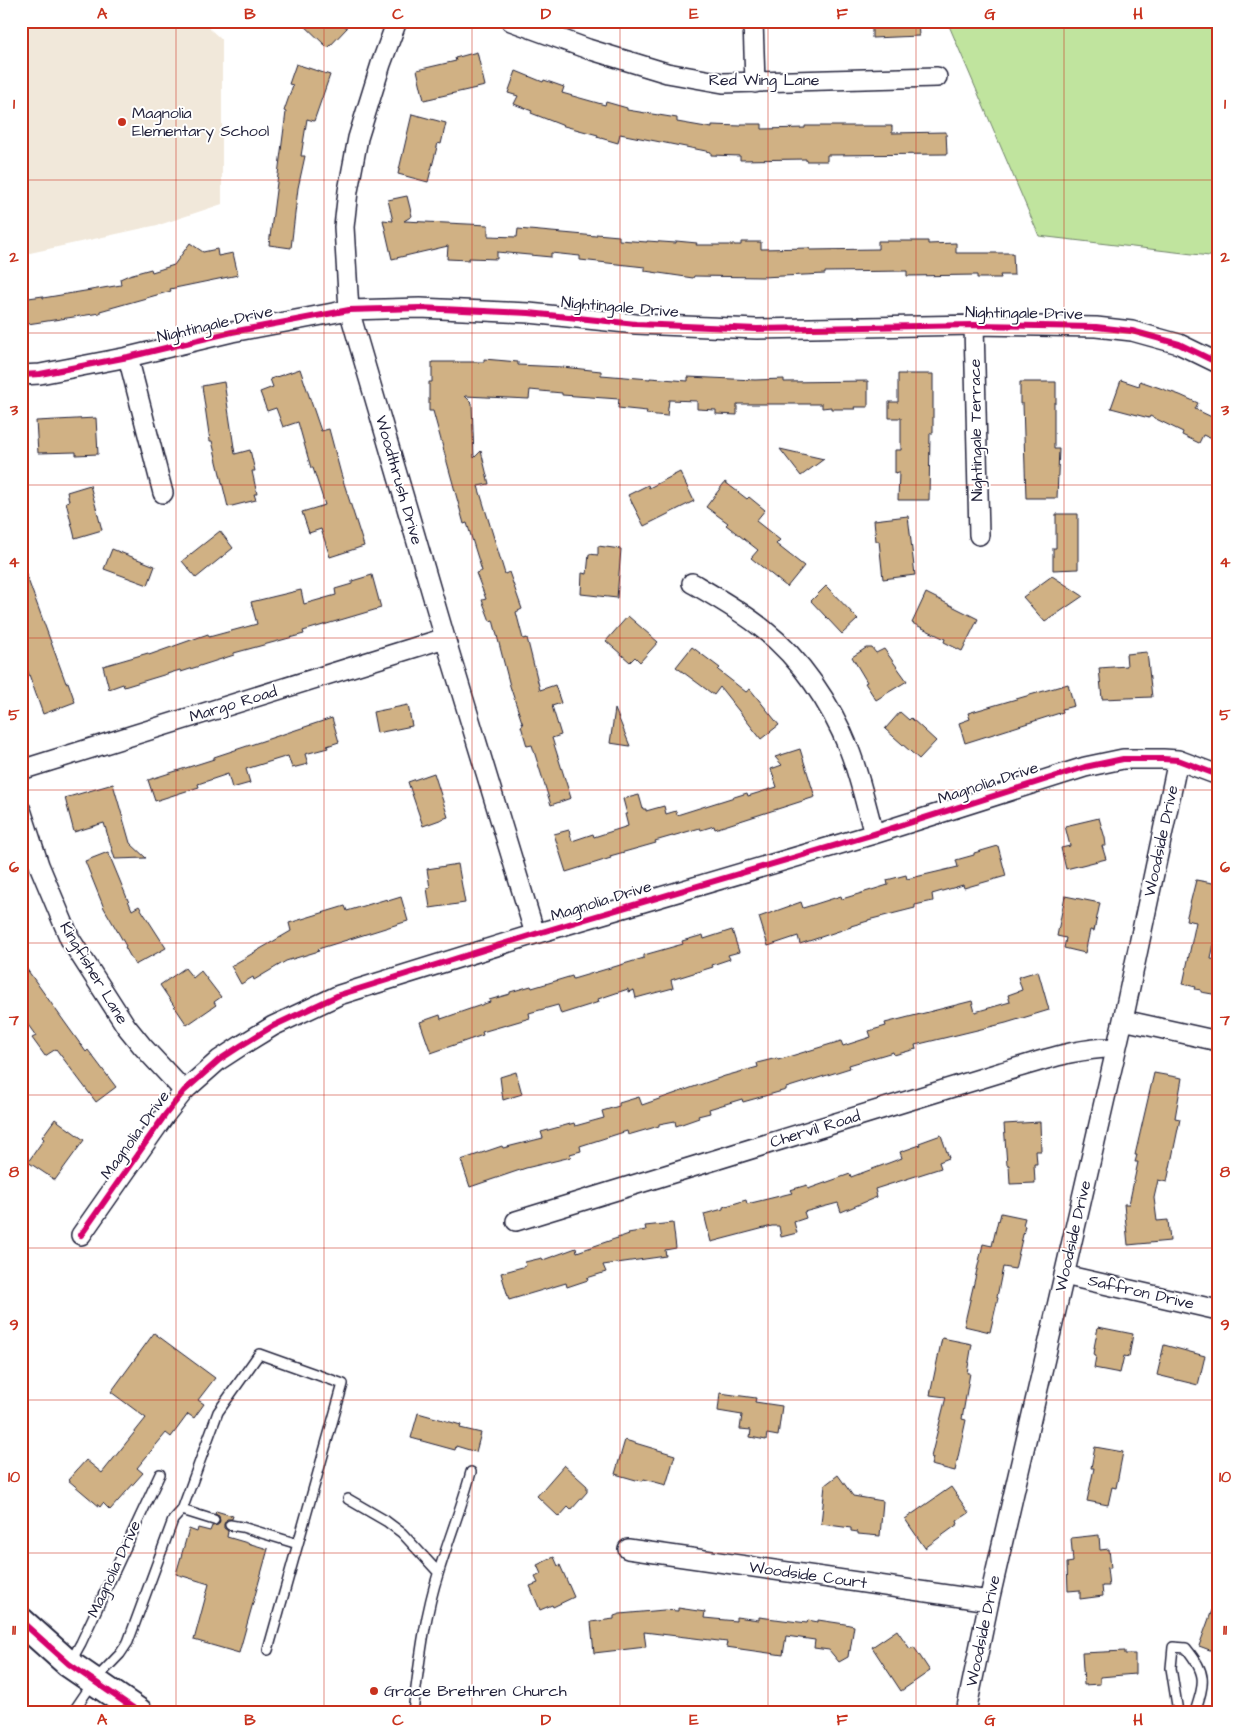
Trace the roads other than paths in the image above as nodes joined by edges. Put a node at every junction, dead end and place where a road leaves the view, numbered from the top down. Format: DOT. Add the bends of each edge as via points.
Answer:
graph roads {
  1 [pos="23,21"];
  2 [pos="397,21"];
  3 [pos="511,21"];
  4 [pos="753,21"];
  5 [pos="21,28"];
  6 [pos="937,77"];
  7 [pos="755,83"];
  8 [pos="349,310"];
  9 [pos="974,325"];
  10 [pos="128,358"];
  11 [pos="1218,363"];
  12 [pos="21,376"];
  13 [pos="163,493"];
  14 [pos="979,536"];
  15 [pos="692,583"];
  16 [pos="445,638"];
  17 [pos="1178,760"];
  18 [pos="21,770"];
  19 [pos="1218,775"];
  20 [pos="21,810"];
  21 [pos="874,834"];
  22 [pos="535,934"];
  23 [pos="1123,1020"];
  24 [pos="1218,1041"];
  25 [pos="1116,1048"];
  26 [pos="184,1091"];
  27 [pos="516,1221"];
  28 [pos="81,1235"];
  29 [pos="1064,1275"];
  30 [pos="1218,1310"];
  31 [pos="471,1472"];
  32 [pos="160,1474"];
  33 [pos="348,1499"];
  34 [pos="182,1510"];
  35 [pos="214,1520"];
  36 [pos="230,1526"];
  37 [pos="298,1544"];
  38 [pos="628,1549"];
  39 [pos="438,1572"];
  40 [pos="989,1602"];
  41 [pos="21,1621"];
  42 [pos="268,1650"];
  43 [pos="69,1664"];
  44 [pos="94,1681"];
  45 [pos="73,1712"];
  46 [pos="139,1712"];
  47 [pos="413,1712"];
  48 [pos="966,1712"];
  49 [pos="1178,1712"];
  50 [pos="1194,1712"];
  1 -- 5 [label="lane"];
  2 -- 8 [label="street, Woodthrush Drive" via="358,138 348,191 344,227"];
  3 -- 7 [label="street, Red Wing Lane" via="667,73 724,83"];
  4 -- 7 [label="street"];
  6 -- 7 [label="street, Red Wing Lane"];
  8 -- 9 [label="street, Nightingale Drive" via="420,308 529,313 636,324 757,329"];
  8 -- 10 [label="street, Nightingale Drive" via="232,332"];
  8 -- 16 [label="street, Woodthrush Drive"];
  9 -- 11 [label="street, Nightingale Drive" via="1132,331 1179,344"];
  9 -- 14 [label="street, Nightingale Terrace"];
  10 -- 12 [label="street, Nightingale Drive"];
  10 -- 13 [label="street"];
  15 -- 21 [label="street" via="763,629 812,683 849,749"];
  16 -- 18 [label="street, Margo Road"];
  16 -- 22 [label="street, Woodthrush Drive"];
  17 -- 19 [label="street, Magnolia Drive"];
  17 -- 21 [label="street, Magnolia Drive" via="1142,758 1100,763"];
  17 -- 23 [label="street, Woodside Drive"];
  20 -- 26 [label="street, Kingfisher Lane" via="39,865 70,938 126,1026"];
  21 -- 22 [label="street, Magnolia Drive"];
  22 -- 26 [label="street, Magnolia Drive" via="358,988 307,1009 219,1060"];
  23 -- 24 [label="street"];
  23 -- 25 [label="street, Woodside Drive"];
  25 -- 27 [label="street, Chervil Road" via="1070,1053 1002,1072"];
  25 -- 29 [label="street, Woodside Drive"];
  26 -- 28 [label="street, Magnolia Drive"];
  29 -- 30 [label="street, Saffron Drive"];
  29 -- 40 [label="street, Woodside Drive"];
  31 -- 39 [label="lane"];
  32 -- 43 [label="lane, Magnolia Drive"];
  33 -- 39 [label="lane" via="402,1533"];
  34 -- 35 [label="lane"];
  34 -- 37 [label="lane" via="218,1412 259,1354 343,1384"];
  34 -- 44 [label="lane" via="173,1520 128,1642"];
  36 -- 37 [label="lane"];
  37 -- 42 [label="lane"];
  38 -- 40 [label="street, Woodside Court"];
  39 -- 47 [label="lane" via="424,1633"];
  40 -- 48 [label="street, Woodside Drive"];
  41 -- 43 [label="main road"];
  43 -- 44 [label="main road"];
  44 -- 45 [label="lane"];
  44 -- 46 [label="main road"];
  49 -- 50 [label="lane" via="1171,1668 1173,1647 1186,1648 1203,1673 1202,1690"];
}
